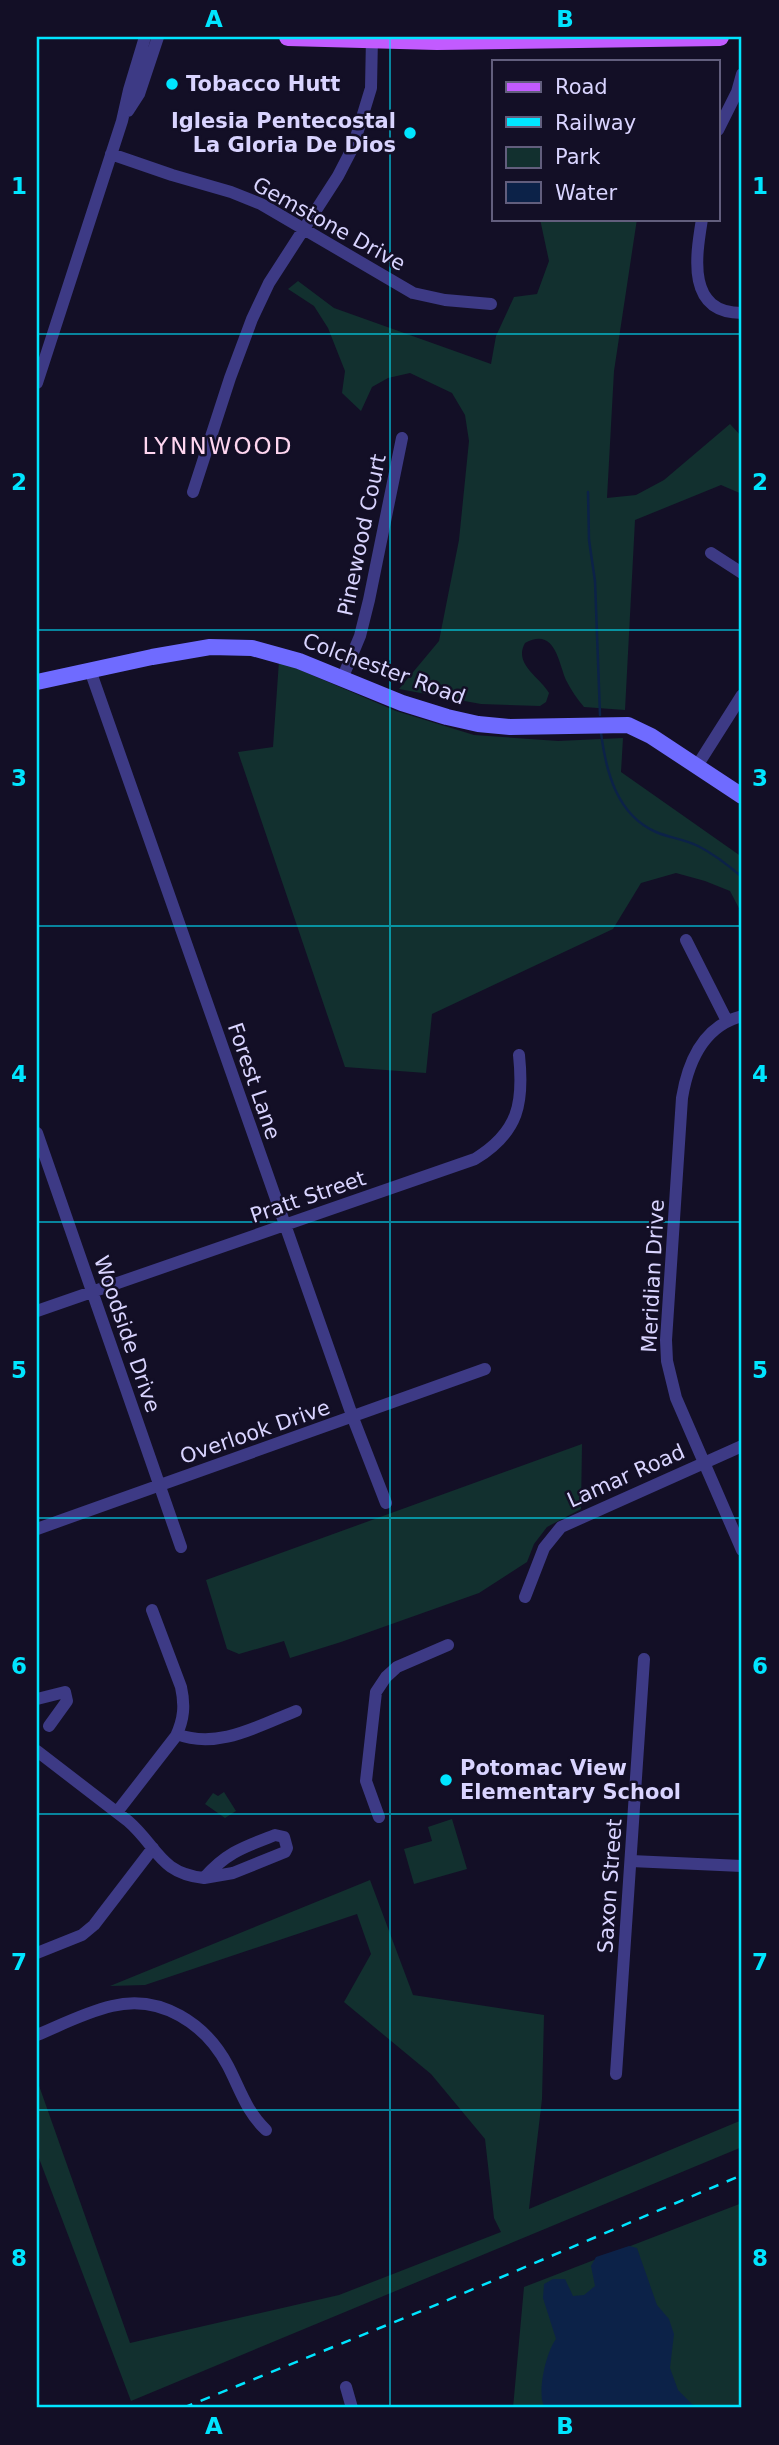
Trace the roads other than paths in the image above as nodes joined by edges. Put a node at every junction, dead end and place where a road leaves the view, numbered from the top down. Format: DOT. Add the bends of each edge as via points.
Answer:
graph roads {
  1 [pos="145,37"];
  2 [pos="159,37"];
  3 [pos="288,37"];
  4 [pos="720,37"];
  5 [pos="372,38"];
  6 [pos="742,74"];
  7 [pos="122,121"];
  8 [pos="720,126"];
  9 [pos="111,154"];
  10 [pos="702,220"];
  11 [pos="302,229"];
  12 [pos="491,304"];
  13 [pos="742,313"];
  14 [pos="37,383"];
  15 [pos="402,438"];
  16 [pos="193,492"];
  17 [pos="711,552"];
  18 [pos="742,573"];
  19 [pos="90,670"];
  20 [pos="342,679"];
  21 [pos="37,682"];
  22 [pos="742,695"];
  23 [pos="697,766"];
  24 [pos="742,796"];
  25 [pos="686,940"];
  26 [pos="742,1016"];
  27 [pos="727,1021"];
  28 [pos="519,1055"];
  29 [pos="37,1133"];
  30 [pos="284,1226"];
  31 [pos="92,1292"];
  32 [pos="37,1311"];
  33 [pos="485,1370"];
  34 [pos="353,1418"];
  35 [pos="742,1446"];
  36 [pos="704,1463"];
  37 [pos="159,1485"];
  38 [pos="386,1503"];
  39 [pos="37,1529"];
  40 [pos="181,1547"];
  41 [pos="742,1550"];
  42 [pos="525,1597"];
  43 [pos="152,1610"];
  44 [pos="448,1645"];
  45 [pos="644,1659"];
  46 [pos="37,1699"];
  47 [pos="296,1711"];
  48 [pos="49,1726"];
  49 [pos="177,1734"];
  50 [pos="37,1751"];
  51 [pos="117,1812"];
  52 [pos="379,1817"];
  53 [pos="153,1848"];
  54 [pos="631,1861"];
  55 [pos="742,1866"];
  56 [pos="204,1878"];
  57 [pos="37,1954"];
  58 [pos="37,2035"];
  59 [pos="616,2074"];
  60 [pos="266,2130"];
  61 [pos="346,2387"];
  62 [pos="352,2408"];
  1 -- 7 [label="street"];
  2 -- 7 [label="street" via="139,94"];
  3 -- 5 [label="main road"];
  4 -- 5 [label="main road"];
  5 -- 11 [label="street" via="371,88 353,147"];
  6 -- 8 [label="street"];
  7 -- 9 [label="street"];
  9 -- 11 [label="street, Gemstone Drive" via="246,198"];
  9 -- 14 [label="street"];
  10 -- 13 [label="street" via="696,263 699,285 715,305"];
  11 -- 12 [label="street, Gemstone Drive" via="413,293"];
  11 -- 16 [label="street" via="252,319"];
  15 -- 20 [label="street, Pinewood Court" via="366,612"];
  17 -- 18 [label="street"];
  19 -- 20 [label="street, Colchester Road" via="232,646 273,652"];
  19 -- 21 [label="street, Colchester Road"];
  19 -- 30 [label="street, Forest Lane"];
  20 -- 23 [label="street, Colchester Road" via="402,703 478,724 628,725"];
  22 -- 23 [label="street"];
  23 -- 24 [label="street, Colchester Road"];
  25 -- 27 [label="street"];
  26 -- 27 [label="street, Meridian Drive"];
  27 -- 36 [label="street, Meridian Drive" via="699,1046 685,1081 666,1340 673,1389"];
  28 -- 30 [label="street, Pratt Street" via="522,1094 515,1118 487,1152"];
  29 -- 31 [label="street, Woodside Drive"];
  30 -- 31 [label="street, Pratt Street"];
  30 -- 34 [label="street, Forest Lane"];
  31 -- 32 [label="street, Pratt Street"];
  31 -- 37 [label="street, Woodside Drive"];
  33 -- 34 [label="street, Overlook Drive"];
  34 -- 37 [label="street, Overlook Drive"];
  34 -- 38 [label="street, Forest Lane"];
  35 -- 36 [label="street, Lamar Road"];
  36 -- 41 [label="street, Meridian Drive"];
  36 -- 42 [label="street, Lamar Road" via="561,1527 544,1548"];
  37 -- 39 [label="street, Overlook Drive"];
  37 -- 40 [label="street, Woodside Drive"];
  43 -- 49 [label="street" via="183,1699"];
  44 -- 52 [label="street" via="397,1667 376,1692 366,1781"];
  45 -- 54 [label="street, Saxon Street"];
  46 -- 48 [label="street" via="65,1692 67,1701"];
  47 -- 49 [label="street" via="211,1740"];
  49 -- 51 [label="street"];
  50 -- 51 [label="street"];
  51 -- 53 [label="street"];
  53 -- 56 [label="street" via="179,1873"];
  53 -- 57 [label="street" via="94,1925"];
  54 -- 55 [label="street"];
  54 -- 59 [label="street, Saxon Street"];
  56 -- 56 [label="street" via="233,1873 285,1852 287,1844 280,1835 264,1839 229,1854"];
  58 -- 60 [label="street" via="114,2005 140,2003 172,2011 210,2040 250,2112"];
  61 -- 62 [label="street"];
}
